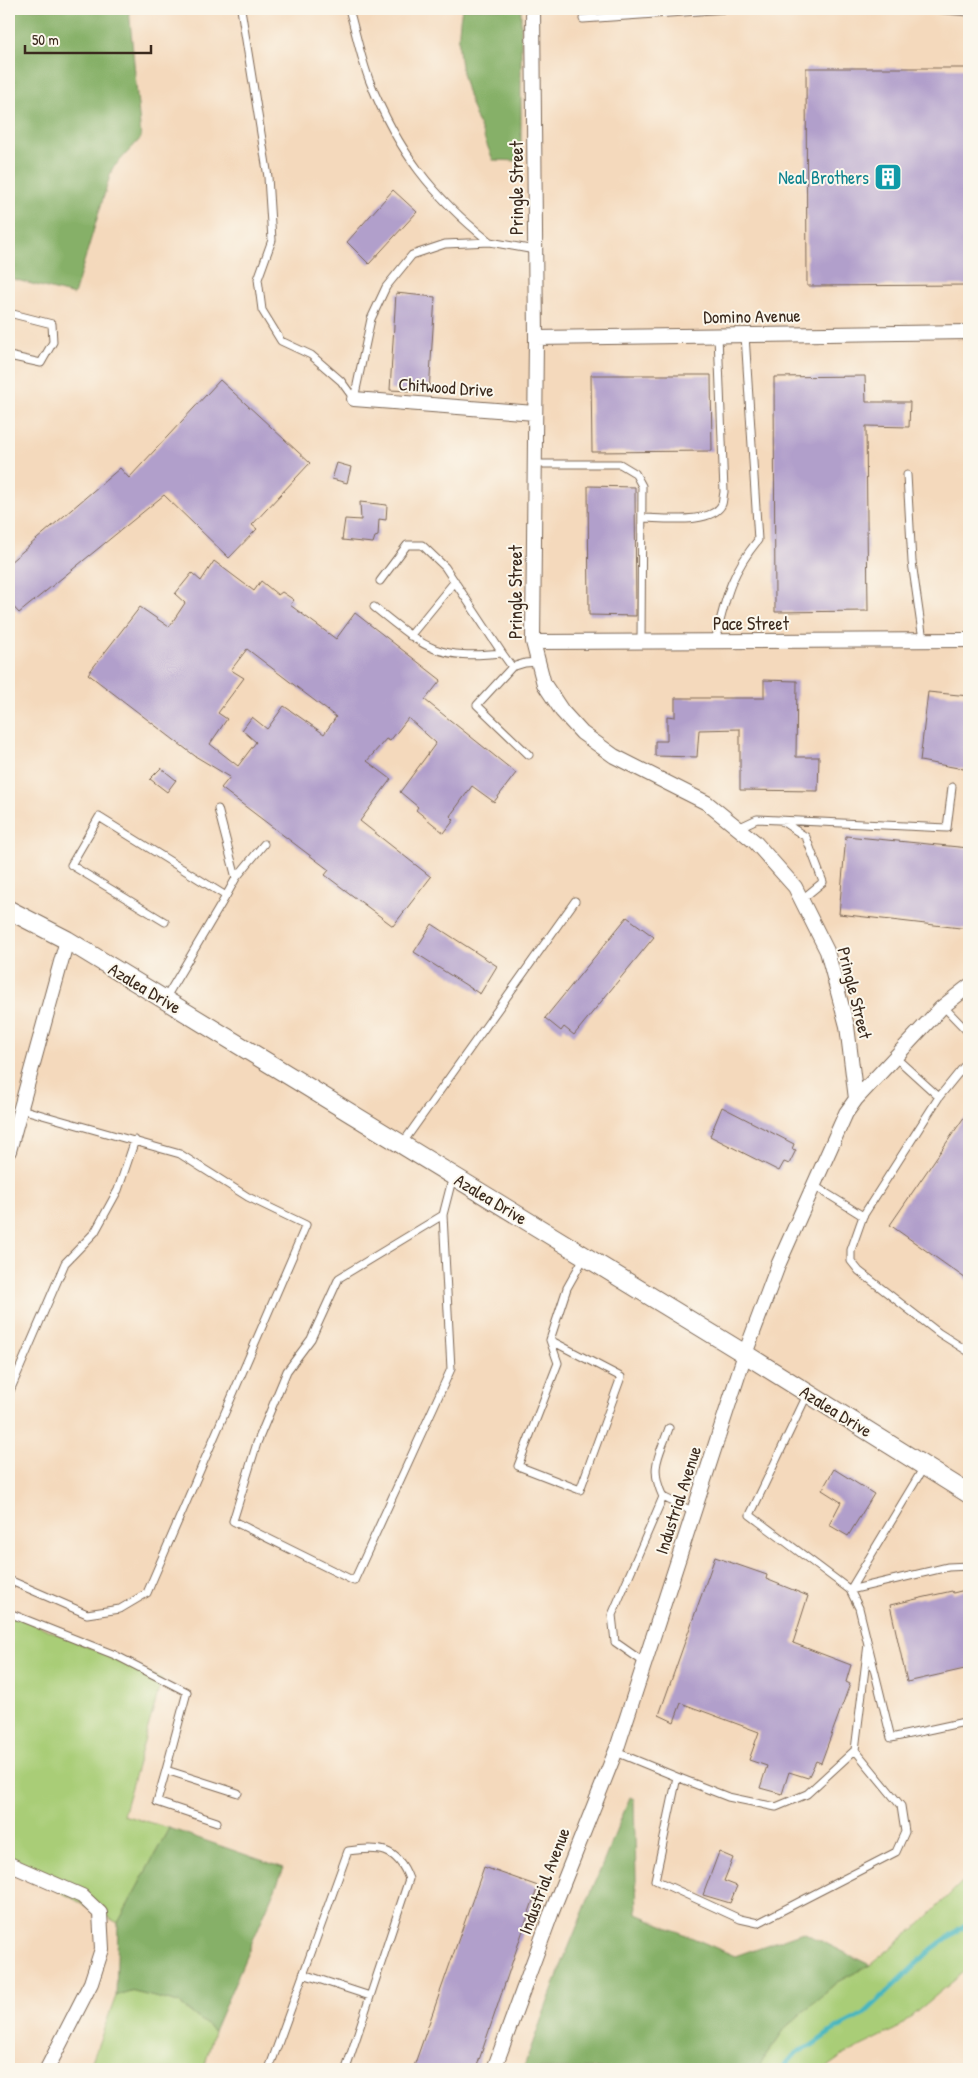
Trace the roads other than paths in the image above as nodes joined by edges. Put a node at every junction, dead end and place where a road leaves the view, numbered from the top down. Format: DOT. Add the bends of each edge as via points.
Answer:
graph roads {
  1 [pos="241,9"];
  2 [pos="349,9"];
  3 [pos="534,9"];
  4 [pos="727,9"];
  5 [pos="933,9"];
  6 [pos="969,12"];
  7 [pos="583,19"];
  8 [pos="490,242"];
  9 [pos="535,250"];
  10 [pos="9,314"];
  11 [pos="969,332"];
  12 [pos="718,335"];
  13 [pos="745,335"];
  14 [pos="536,338"];
  15 [pos="9,356"];
  16 [pos="354,399"];
  17 [pos="535,413"];
  18 [pos="535,464"];
  19 [pos="907,475"];
  20 [pos="642,518"];
  21 [pos="380,581"];
  22 [pos="454,581"];
  23 [pos="374,607"];
  24 [pos="410,636"];
  25 [pos="923,640"];
  26 [pos="969,640"];
  27 [pos="533,642"];
  28 [pos="642,642"];
  29 [pos="715,642"];
  30 [pos="502,652"];
  31 [pos="538,662"];
  32 [pos="512,667"];
  33 [pos="529,755"];
  34 [pos="952,787"];
  35 [pos="218,809"];
  36 [pos="779,819"];
  37 [pos="738,828"];
  38 [pos="264,844"];
  39 [pos="236,878"];
  40 [pos="226,896"];
  41 [pos="801,900"];
  42 [pos="575,901"];
  43 [pos="9,910"];
  44 [pos="165,922"];
  45 [pos="67,940"];
  46 [pos="969,986"];
  47 [pos="165,1000"];
  48 [pos="943,1006"];
  49 [pos="969,1033"];
  50 [pos="895,1057"];
  51 [pos="969,1060"];
  52 [pos="939,1098"];
  53 [pos="856,1099"];
  54 [pos="20,1109"];
  55 [pos="135,1140"];
  56 [pos="402,1144"];
  57 [pos="9,1152"];
  58 [pos="453,1175"];
  59 [pos="813,1185"];
  60 [pos="442,1215"];
  61 [pos="863,1216"];
  62 [pos="585,1256"];
  63 [pos="550,1340"];
  64 [pos="969,1352"];
  65 [pos="745,1354"];
  66 [pos="9,1393"];
  67 [pos="808,1393"];
  68 [pos="669,1428"];
  69 [pos="924,1466"];
  70 [pos="969,1494"];
  71 [pos="663,1497"];
  72 [pos="694,1512"];
  73 [pos="969,1566"];
  74 [pos="9,1580"];
  75 [pos="850,1590"];
  76 [pos="9,1613"];
  77 [pos="868,1644"];
  78 [pos="646,1663"];
  79 [pos="969,1720"];
  80 [pos="855,1750"];
  81 [pos="616,1752"];
  82 [pos="166,1770"];
  83 [pos="678,1778"];
  84 [pos="238,1793"];
  85 [pos="217,1822"];
  86 [pos="9,1864"];
  87 [pos="303,1974"];
  88 [pos="370,1996"];
  89 [pos="47,2069"];
  90 [pos="269,2069"];
  91 [pos="346,2069"];
  92 [pos="494,2069"];
  1 -- 16 [label="lane" via="268,177 272,240 258,280 262,310 281,341 311,355 341,381"];
  2 -- 8 [label="lane" via="370,81 396,137 427,184 460,218"];
  3 -- 9 [label="street, Pringle Street"];
  4 -- 7 [label="lane"];
  5 -- 6 [label="lane"];
  8 -- 9 [label="lane"];
  8 -- 16 [label="lane" via="445,244 412,255 386,287 371,319"];
  9 -- 14 [label="street, Pringle Street"];
  10 -- 15 [label="lane" via="52,324 53,342 42,363"];
  11 -- 13 [label="street, Domino Avenue"];
  12 -- 13 [label="street, Domino Avenue"];
  12 -- 14 [label="street, Domino Avenue"];
  12 -- 20 [label="lane" via="722,505 715,512 698,519"];
  13 -- 29 [label="lane" via="758,540 741,561 730,583"];
  14 -- 17 [label="street, Pringle Street"];
  16 -- 17 [label="street, Chitwood Drive"];
  17 -- 18 [label="street, Pringle Street"];
  18 -- 20 [label="lane" via="620,464 635,473 642,486"];
  18 -- 27 [label="street, Pringle Street"];
  19 -- 25 [label="lane" via="912,562"];
  20 -- 28 [label="lane"];
  21 -- 22 [label="lane" via="407,545 422,545 445,567"];
  22 -- 24 [label="lane"];
  22 -- 30 [label="lane"];
  23 -- 24 [label="lane"];
  24 -- 30 [label="lane" via="431,649 443,652"];
  25 -- 26 [label="street, Pace Street"];
  25 -- 29 [label="street, Pace Street"];
  27 -- 28 [label="street, Pace Street"];
  27 -- 31 [label="street, Pringle Street"];
  28 -- 29 [label="street, Pace Street"];
  30 -- 32 [label="lane"];
  31 -- 32 [label="lane"];
  31 -- 37 [label="street, Pringle Street" via="544,684 582,733 614,756 707,803"];
  32 -- 33 [label="lane" via="477,705"];
  34 -- 36 [label="lane" via="947,828"];
  35 -- 39 [label="lane"];
  36 -- 37 [label="lane" via="757,819"];
  36 -- 41 [label="lane" via="806,837 823,882"];
  37 -- 41 [label="street, Pringle Street" via="788,879"];
  38 -- 39 [label="lane"];
  39 -- 40 [label="lane"];
  40 -- 44 [label="lane" via="99,818 71,865"];
  40 -- 47 [label="lane"];
  41 -- 53 [label="street, Pringle Street" via="830,960 847,1026"];
  42 -- 56 [label="lane"];
  43 -- 45 [label="street, Azalea Drive"];
  45 -- 47 [label="street, Azalea Drive"];
  45 -- 54 [label="street"];
  46 -- 48 [label="street, Industrial Avenue"];
  47 -- 56 [label="street, Azalea Drive"];
  48 -- 49 [label="lane"];
  48 -- 50 [label="street, Industrial Avenue"];
  50 -- 52 [label="lane"];
  50 -- 53 [label="street, Industrial Avenue"];
  51 -- 52 [label="lane"];
  52 -- 61 [label="lane"];
  53 -- 59 [label="street, Industrial Avenue" via="846,1113"];
  54 -- 55 [label="lane"];
  54 -- 57 [label="street"];
  55 -- 66 [label="lane" via="118,1190 95,1232 65,1263"];
  55 -- 74 [label="lane" via="180,1154 248,1197 306,1225 147,1593 120,1609 87,1614"];
  56 -- 58 [label="street, Azalea Drive"];
  58 -- 60 [label="lane"];
  58 -- 62 [label="street, Azalea Drive"];
  59 -- 61 [label="lane"];
  59 -- 65 [label="street, Industrial Avenue"];
  60 -- 60 [label="lane" via="451,1369 354,1581 233,1521 257,1443 287,1370 311,1339 339,1278"];
  61 -- 64 [label="lane" via="850,1261 932,1327"];
  62 -- 63 [label="lane" via="567,1288"];
  62 -- 65 [label="street, Azalea Drive"];
  63 -- 63 [label="lane" via="558,1363 518,1466 580,1490 621,1377"];
  65 -- 67 [label="street, Azalea Drive"];
  65 -- 72 [label="street, Industrial Avenue"];
  67 -- 69 [label="street, Azalea Drive"];
  67 -- 75 [label="lane" via="750,1515"];
  68 -- 71 [label="lane" via="654,1471"];
  69 -- 70 [label="street, Azalea Drive"];
  69 -- 75 [label="lane"];
  71 -- 72 [label="lane"];
  71 -- 78 [label="lane" via="612,1615 615,1642"];
  72 -- 78 [label="street, Industrial Avenue"];
  73 -- 75 [label="lane" via="948,1567"];
  75 -- 77 [label="lane" via="859,1608"];
  76 -- 82 [label="lane" via="115,1655 187,1692"];
  77 -- 79 [label="lane" via="891,1738"];
  77 -- 80 [label="lane"];
  78 -- 81 [label="street, Industrial Avenue"];
  80 -- 83 [label="lane" via="807,1794 776,1807 728,1797"];
  80 -- 83 [label="lane" via="901,1806 905,1832 896,1852 758,1923 740,1919 655,1880"];
  81 -- 83 [label="lane"];
  81 -- 92 [label="street, Industrial Avenue"];
  82 -- 84 [label="lane"];
  82 -- 85 [label="lane" via="157,1802"];
  86 -- 89 [label="street" via="82,1896 100,1913 102,1949 92,1982"];
  87 -- 88 [label="lane"];
  87 -- 88 [label="lane" via="348,1851 383,1850 394,1854 405,1867 409,1879"];
  87 -- 90 [label="lane"];
  88 -- 91 [label="lane"];
}
